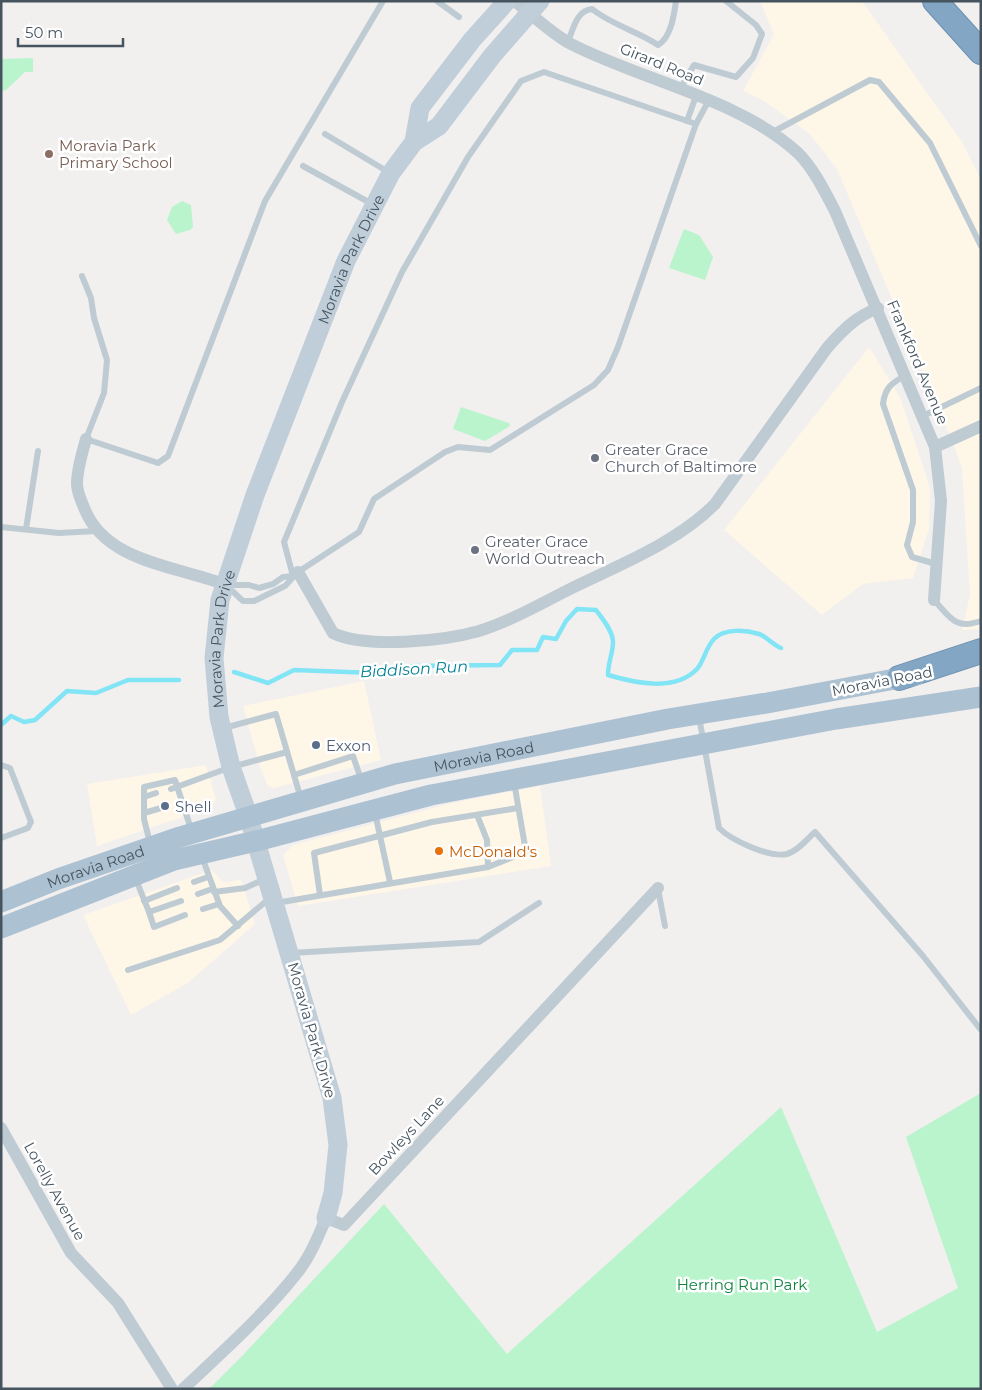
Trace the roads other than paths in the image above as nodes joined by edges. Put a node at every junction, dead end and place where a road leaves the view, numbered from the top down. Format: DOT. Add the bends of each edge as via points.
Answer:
graph roads {
  1 [pos="384,1"];
  2 [pos="437,1"];
  3 [pos="507,1"];
  4 [pos="515,1"];
  5 [pos="676,1"];
  6 [pos="726,1"];
  7 [pos="935,1"];
  8 [pos="535,7"];
  9 [pos="459,17"];
  10 [pos="568,42"];
  11 [pos="981,52"];
  12 [pos="680,89"];
  13 [pos="696,96"];
  14 [pos="709,100"];
  15 [pos="687,121"];
  16 [pos="696,124"];
  17 [pos="770,133"];
  18 [pos="325,134"];
  19 [pos="414,142"];
  20 [pos="798,154"];
  21 [pos="303,166"];
  22 [pos="391,173"];
  23 [pos="375,205"];
  24 [pos="981,246"];
  25 [pos="82,276"];
  26 [pos="878,308"];
  27 [pos="906,375"];
  28 [pos="981,388"];
  29 [pos="923,416"];
  30 [pos="981,426"];
  31 [pos="86,439"];
  32 [pos="936,447"];
  33 [pos="38,451"];
  34 [pos="1,526"];
  35 [pos="26,529"];
  36 [pos="96,531"];
  37 [pos="936,564"];
  38 [pos="295,574"];
  39 [pos="226,585"];
  40 [pos="934,600"];
  41 [pos="981,621"];
  42 [pos="981,651"];
  43 [pos="981,662"];
  44 [pos="899,678"];
  45 [pos="981,696"];
  46 [pos="698,714"];
  47 [pos="222,728"];
  48 [pos="703,744"];
  49 [pos="287,752"];
  50 [pos="1,765"];
  51 [pos="231,767"];
  52 [pos="294,775"];
  53 [pos="514,779"];
  54 [pos="362,783"];
  55 [pos="174,788"];
  56 [pos="156,793"];
  57 [pos="144,797"];
  58 [pos="301,800"];
  59 [pos="161,808"];
  60 [pos="518,808"];
  61 [pos="374,810"];
  62 [pos="144,813"];
  63 [pos="248,815"];
  64 [pos="476,815"];
  65 [pos="192,833"];
  66 [pos="379,836"];
  67 [pos="1,838"];
  68 [pos="256,841"];
  69 [pos="151,846"];
  70 [pos="201,854"];
  71 [pos="488,867"];
  72 [pos="134,876"];
  73 [pos="208,877"];
  74 [pos="194,882"];
  75 [pos="390,882"];
  76 [pos="176,888"];
  77 [pos="658,888"];
  78 [pos="213,890"];
  79 [pos="272,892"];
  80 [pos="198,894"];
  81 [pos="320,895"];
  82 [pos="181,900"];
  83 [pos="144,901"];
  84 [pos="1,902"];
  85 [pos="539,903"];
  86 [pos="219,904"];
  87 [pos="203,909"];
  88 [pos="149,912"];
  89 [pos="185,915"];
  90 [pos="238,926"];
  91 [pos="665,926"];
  92 [pos="1,928"];
  93 [pos="290,953"];
  94 [pos="128,970"];
  95 [pos="981,1030"];
  96 [pos="1,1128"];
  97 [pos="326,1218"];
  98 [pos="172,1389"];
  99 [pos="183,1389"];
  1 -- 31 [label="lane" via="265,201 168,456 158,463"];
  2 -- 9 [label="lane"];
  3 -- 19 [label="main road, Moravia Park Drive" via="472,40 420,108"];
  4 -- 8 [label="street, Girard Road"];
  5 -- 10 [label="lane" via="673,20 664,42 658,45 592,9 584,11 578,19"];
  6 -- 12 [label="lane" via="756,25 762,34 753,58 736,77 694,65"];
  7 -- 11 [label="highway"];
  8 -- 10 [label="street, Girard Road"];
  8 -- 19 [label="main road, Moravia Park Drive" via="438,126"];
  10 -- 12 [label="street, Girard Road"];
  12 -- 13 [label="street, Girard Road"];
  13 -- 14 [label="street, Girard Road"];
  13 -- 15 [label="lane"];
  14 -- 16 [label="lane"];
  14 -- 17 [label="street, Girard Road"];
  15 -- 16 [label="lane"];
  15 -- 38 [label="lane" via="544,72 521,81 468,157 402,272 348,388 284,542"];
  16 -- 38 [label="lane" via="608,370 594,385 490,450 458,447 445,452 374,500 359,532"];
  17 -- 20 [label="street, Girard Road"];
  17 -- 24 [label="lane" via="870,80 880,82 930,143"];
  18 -- 22 [label="lane"];
  19 -- 22 [label="main road, Moravia Park Drive"];
  20 -- 26 [label="street, Frankford Avenue" via="835,210"];
  21 -- 23 [label="lane"];
  22 -- 23 [label="main road, Moravia Park Drive"];
  23 -- 39 [label="main road, Moravia Park Drive" via="346,261 255,495"];
  25 -- 31 [label="lane" via="107,360 104,393"];
  26 -- 27 [label="street, Frankford Avenue"];
  26 -- 38 [label="street" via="853,320 838,335 716,504 700,520 668,540 503,622 467,633 408,641 378,643 343,638 333,633"];
  27 -- 29 [label="street, Frankford Avenue"];
  27 -- 37 [label="lane" via="889,386 884,393 883,404 913,490 913,522 907,545 912,557"];
  28 -- 29 [label="lane"];
  29 -- 32 [label="street, Frankford Avenue"];
  30 -- 32 [label="street"];
  31 -- 36 [label="street" via="77,485 82,504"];
  32 -- 37 [label="street, Frankford Avenue" via="941,501"];
  33 -- 35 [label="lane"];
  34 -- 35 [label="lane"];
  35 -- 36 [label="lane" via="59,533"];
  36 -- 39 [label="street" via="137,557"];
  37 -- 40 [label="street, Frankford Avenue"];
  38 -- 39 [label="lane" via="259,588"];
  38 -- 39 [label="lane" via="285,586 254,601 243,601"];
  39 -- 47 [label="main road, Moravia Park Drive" via="220,600 214,658"];
  40 -- 41 [label="lane" via="956,624 964,626"];
  42 -- 44 [label="highway"];
  43 -- 44 [label="main road, Moravia Road"];
  44 -- 46 [label="main road, Moravia Road"];
  45 -- 48 [label="main road, Moravia Road"];
  46 -- 48 [label="lane"];
  46 -- 54 [label="main road, Moravia Road" via="514,748"];
  47 -- 49 [label="lane" via="276,714"];
  47 -- 51 [label="main road, Moravia Park Drive"];
  48 -- 53 [label="main road, Moravia Road"];
  48 -- 95 [label="lane" via="719,828 733,839 777,854 795,851 815,832"];
  49 -- 51 [label="lane"];
  49 -- 52 [label="lane"];
  50 -- 67 [label="lane" via="10,768 31,822 28,828"];
  51 -- 55 [label="lane"];
  51 -- 63 [label="main road, Moravia Park Drive"];
  52 -- 54 [label="lane" via="353,756"];
  52 -- 58 [label="lane"];
  53 -- 60 [label="lane"];
  53 -- 61 [label="main road, Moravia Road"];
  54 -- 58 [label="main road, Moravia Road"];
  55 -- 57 [label="lane" via="175,780 144,787"];
  55 -- 65 [label="lane"];
  56 -- 57 [label="lane"];
  57 -- 62 [label="lane"];
  58 -- 63 [label="main road, Moravia Road"];
  59 -- 62 [label="lane"];
  60 -- 64 [label="lane"];
  60 -- 71 [label="lane" via="526,852"];
  61 -- 66 [label="lane"];
  61 -- 68 [label="main road, Moravia Road"];
  62 -- 69 [label="lane"];
  63 -- 65 [label="main road, Moravia Road"];
  63 -- 68 [label="main road, Moravia Park Drive"];
  64 -- 66 [label="lane"];
  64 -- 71 [label="lane" via="487,840"];
  65 -- 69 [label="main road, Moravia Road"];
  66 -- 75 [label="lane"];
  66 -- 81 [label="lane" via="314,853"];
  68 -- 70 [label="main road, Moravia Road"];
  68 -- 79 [label="main road, Moravia Park Drive"];
  69 -- 84 [label="main road, Moravia Road"];
  70 -- 72 [label="main road, Moravia Road" via="174,860"];
  70 -- 73 [label="lane"];
  71 -- 75 [label="lane"];
  72 -- 83 [label="lane"];
  72 -- 92 [label="main road, Moravia Road"];
  73 -- 74 [label="lane"];
  73 -- 78 [label="lane"];
  75 -- 81 [label="lane"];
  76 -- 83 [label="lane"];
  77 -- 91 [label="lane"];
  77 -- 97 [label="street, Bowleys Lane" via="344,1225"];
  78 -- 79 [label="lane" via="245,888"];
  78 -- 80 [label="lane"];
  78 -- 86 [label="lane"];
  79 -- 81 [label="lane"];
  79 -- 90 [label="lane"];
  79 -- 93 [label="main road, Moravia Park Drive"];
  82 -- 88 [label="lane"];
  83 -- 88 [label="lane"];
  85 -- 93 [label="lane" via="479,942"];
  86 -- 87 [label="lane"];
  86 -- 90 [label="lane"];
  88 -- 89 [label="lane" via="154,927"];
  90 -- 94 [label="lane" via="220,940"];
  93 -- 97 [label="main road, Moravia Park Drive" via="332,1098 338,1145 333,1193"];
  96 -- 98 [label="street, Lorelly Avenue" via="71,1253 118,1302"];
  97 -- 99 [label="street" via="298,1272 232,1343"];
}
